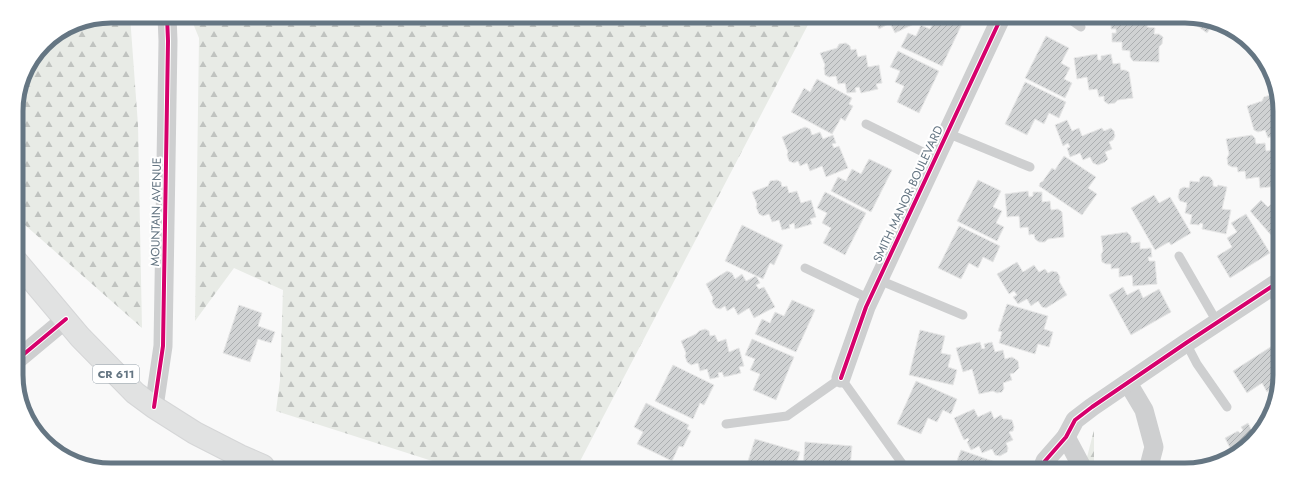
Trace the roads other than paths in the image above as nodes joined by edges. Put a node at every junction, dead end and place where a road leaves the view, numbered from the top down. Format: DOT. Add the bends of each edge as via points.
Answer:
graph roads {
  1 [pos="167,23"];
  2 [pos="999,23"];
  3 [pos="1075,23"];
  4 [pos="1081,27"];
  5 [pos="866,124"];
  6 [pos="947,133"];
  7 [pos="935,158"];
  8 [pos="1030,167"];
  9 [pos="1179,256"];
  10 [pos="805,268"];
  11 [pos="23,269"];
  12 [pos="879,280"];
  13 [pos="1273,286"];
  14 [pos="870,299"];
  15 [pos="963,314"];
  16 [pos="66,319"];
  17 [pos="1217,322"];
  18 [pos="1186,342"];
  19 [pos="23,355"];
  20 [pos="841,378"];
  21 [pos="1128,383"];
  22 [pos="154,407"];
  23 [pos="1227,407"];
  24 [pos="726,424"];
  25 [pos="1066,437"];
  26 [pos="240,461"];
  27 [pos="902,463"];
  28 [pos="1044,463"];
  29 [pos="1066,463"];
  30 [pos="1080,463"];
  31 [pos="1150,463"];
  1 -- 22 [label="street, MOUNTAIN AVENUE" via="163,346"];
  2 -- 6 [label="street, SMITH MANOR BOULEVARD"];
  3 -- 4 [label="lane"];
  5 -- 7 [label="lane"];
  6 -- 7 [label="street, SMITH MANOR BOULEVARD"];
  6 -- 8 [label="lane"];
  7 -- 12 [label="street, SMITH MANOR BOULEVARD"];
  9 -- 17 [label="lane"];
  10 -- 14 [label="lane"];
  11 -- 16 [label="main road, CR 611"];
  12 -- 14 [label="street, SMITH MANOR BOULEVARD"];
  12 -- 15 [label="lane"];
  13 -- 17 [label="street"];
  14 -- 20 [label="street, SMITH MANOR BOULEVARD"];
  16 -- 19 [label="street"];
  16 -- 22 [label="main road, CR 611" via="122,381"];
  17 -- 18 [label="street"];
  18 -- 21 [label="street"];
  18 -- 23 [label="lane" via="1197,364"];
  20 -- 24 [label="lane" via="787,416"];
  20 -- 27 [label="lane"];
  21 -- 25 [label="street" via="1075,420"];
  21 -- 31 [label="street" via="1144,410 1154,447"];
  22 -- 26 [label="main road, CR 611"];
  25 -- 28 [label="street"];
  25 -- 29 [label="street"];
  25 -- 30 [label="street"];
}
